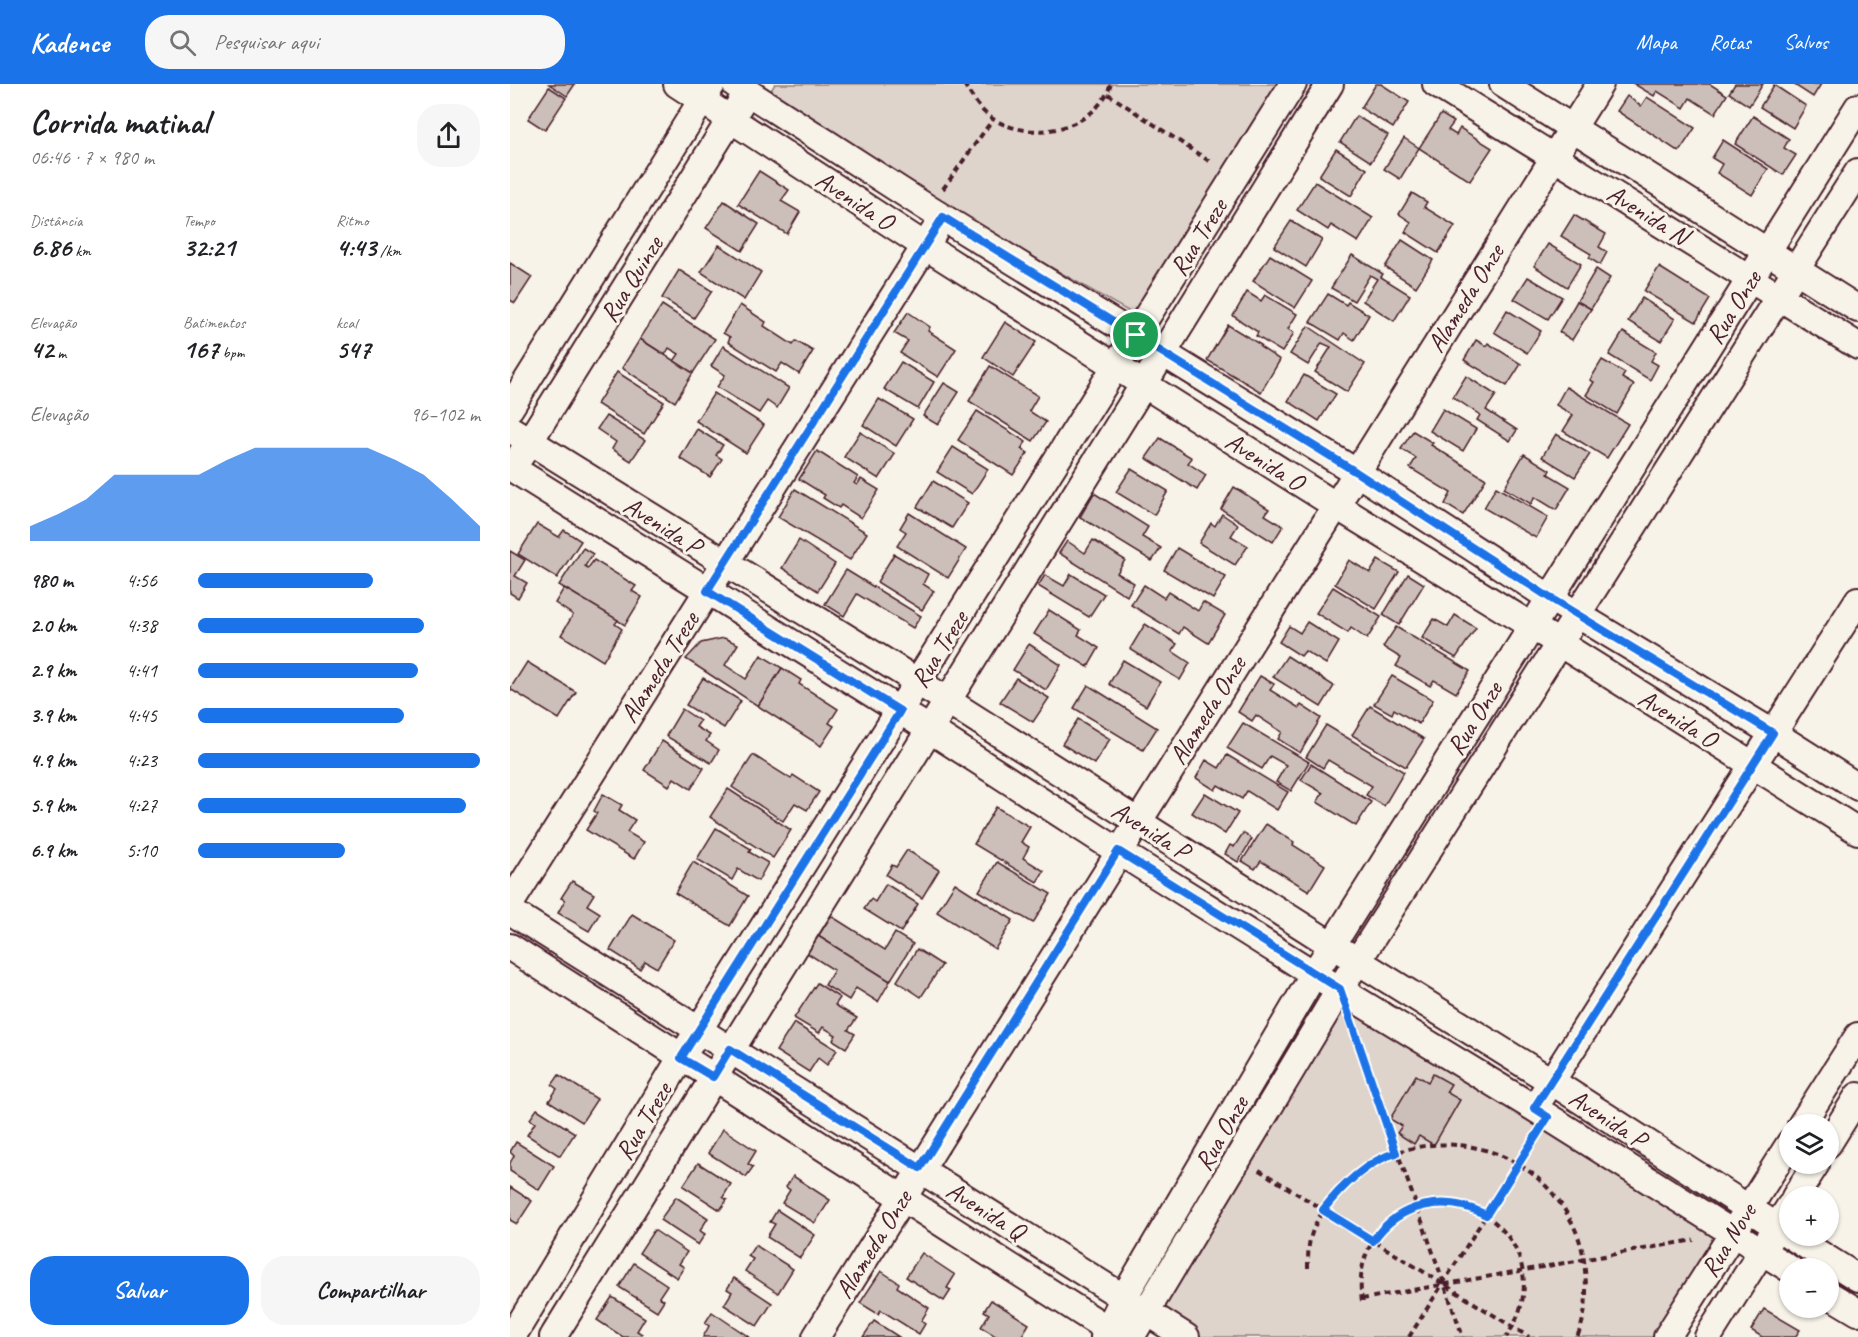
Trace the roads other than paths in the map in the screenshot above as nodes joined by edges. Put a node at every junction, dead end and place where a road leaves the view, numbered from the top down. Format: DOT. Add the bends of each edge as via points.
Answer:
graph roads {
  1 [pos="677,84"];
  2 [pos="1293,84"];
  3 [pos="1330,84"];
  4 [pos="1436,84"];
  5 [pos="1503,84"];
  6 [pos="1600,84"];
  7 [pos="745,87"];
  8 [pos="707,92"];
  9 [pos="1858,107"];
  10 [pos="731,118"];
  11 [pos="1572,128"];
  12 [pos="1554,157"];
  13 [pos="1858,172"];
  14 [pos="936,213"];
  15 [pos="925,246"];
  16 [pos="1767,252"];
  17 [pos="1796,270"];
  18 [pos="1751,278"];
  19 [pos="1779,297"];
  20 [pos="1858,309"];
  21 [pos="1136,335"];
  22 [pos="1858,346"];
  23 [pos="1163,352"];
  24 [pos="1117,366"];
  25 [pos="1144,383"];
  26 [pos="510,408"];
  27 [pos="520,436"];
  28 [pos="511,469"];
  29 [pos="1356,472"];
  30 [pos="1335,506"];
  31 [pos="725,563"];
  32 [pos="707,591"];
  33 [pos="1550,598"];
  34 [pos="1858,600"];
  35 [pos="1577,614"];
  36 [pos="1532,626"];
  37 [pos="1559,642"];
  38 [pos="918,682"];
  39 [pos="946,700"];
  40 [pos="900,711"];
  41 [pos="929,729"];
  42 [pos="1773,733"];
  43 [pos="1752,765"];
  44 [pos="1858,787"];
  45 [pos="1137,821"];
  46 [pos="1858,831"];
  47 [pos="1118,851"];
  48 [pos="510,904"];
  49 [pos="510,911"];
  50 [pos="1332,945"];
  51 [pos="510,947"];
  52 [pos="1358,960"];
  53 [pos="1314,974"];
  54 [pos="1340,989"];
  55 [pos="699,1030"];
  56 [pos="1858,1036"];
  57 [pos="730,1049"];
  58 [pos="681,1058"];
  59 [pos="713,1077"];
  60 [pos="1551,1081"];
  61 [pos="1858,1096"];
  62 [pos="1541,1113"];
  63 [pos="1808,1114"];
  64 [pos="1839,1126"];
  65 [pos="1779,1160"];
  66 [pos="920,1168"];
  67 [pos="902,1197"];
  68 [pos="1747,1209"];
  69 [pos="1779,1223"];
  70 [pos="1733,1233"];
  71 [pos="1779,1233"];
  72 [pos="1814,1246"];
  73 [pos="1761,1251"];
  74 [pos="1779,1262"];
  75 [pos="1858,1278"];
  76 [pos="1124,1297"];
  77 [pos="1839,1301"];
  78 [pos="1146,1312"];
  79 [pos="1858,1312"];
  80 [pos="1116,1335"];
  81 [pos="512,1337"];
  82 [pos="553,1337"];
  83 [pos="816,1337"];
  84 [pos="1186,1337"];
  85 [pos="1667,1337"];
  86 [pos="1708,1337"];
  1 -- 8 [label="street, Avenida O"];
  2 -- 21 [label="street, Rua Treze"];
  3 -- 23 [label="street, Rua Treze"];
  4 -- 12 [label="street, Avenida N"];
  5 -- 11 [label="street, Avenida N"];
  6 -- 11 [label="street, Alameda Onze"];
  7 -- 10 [label="street, Rua Quinze"];
  7 -- 14 [label="street, Avenida O"];
  8 -- 10 [label="street, Avenida O"];
  8 -- 26 [label="street, Rua Quinze"];
  9 -- 16 [label="street, Rua Onze"];
  10 -- 15 [label="street, Avenida O"];
  10 -- 27 [label="street, Rua Quinze"];
  11 -- 12 [label="street, Alameda Onze"];
  11 -- 16 [label="street, Avenida N"];
  12 -- 18 [label="street, Avenida N"];
  12 -- 29 [label="street, Alameda Onze"];
  13 -- 17 [label="street, Rua Onze"];
  14 -- 15 [label="street, Alameda Treze"];
  14 -- 21 [label="street, Avenida O"];
  15 -- 24 [label="street, Avenida O"];
  15 -- 31 [label="street, Alameda Treze"];
  16 -- 17 [label="street, Avenida N"];
  16 -- 18 [label="street, Rua Onze"];
  17 -- 19 [label="street, Rua Onze"];
  17 -- 20 [label="street, Avenida N"];
  18 -- 19 [label="street, Avenida N"];
  18 -- 33 [label="street, Rua Onze"];
  19 -- 22 [label="street, Avenida N"];
  19 -- 35 [label="street, Rua Onze"];
  21 -- 23 [label="street, Avenida O"];
  21 -- 24 [label="street, Rua Treze"];
  23 -- 25 [label="street, Rua Treze"];
  23 -- 29 [label="street, Avenida O"];
  24 -- 25 [label="street, Avenida O"];
  24 -- 38 [label="street, Rua Treze"];
  25 -- 30 [label="street, Avenida O"];
  25 -- 39 [label="street, Rua Treze"];
  27 -- 28 [label="street, Rua Quinze"];
  27 -- 31 [label="street, Avenida P"];
  28 -- 32 [label="street, Avenida P"];
  29 -- 30 [label="street, Alameda Onze"];
  29 -- 33 [label="street, Avenida O"];
  30 -- 36 [label="street, Avenida O"];
  30 -- 45 [label="street, Alameda Onze"];
  31 -- 32 [label="street, Alameda Treze"];
  31 -- 38 [label="street, Avenida P"];
  32 -- 40 [label="street, Avenida P"];
  32 -- 48 [label="street, Alameda Treze"];
  33 -- 35 [label="street, Avenida O"];
  33 -- 36 [label="street, Rua Onze"];
  34 -- 42 [label="street"];
  35 -- 37 [label="street, Rua Onze"];
  35 -- 42 [label="street, Avenida O"];
  36 -- 37 [label="street, Avenida O"];
  36 -- 50 [label="street, Rua Onze"];
  37 -- 43 [label="street, Avenida O"];
  37 -- 52 [label="street, Rua Onze"];
  38 -- 39 [label="street, Avenida P"];
  38 -- 40 [label="street, Rua Treze"];
  39 -- 41 [label="street, Rua Treze"];
  39 -- 45 [label="street, Avenida P"];
  40 -- 41 [label="street, Avenida P"];
  40 -- 55 [label="street, Rua Treze"];
  41 -- 47 [label="street, Avenida P"];
  41 -- 57 [label="street, Rua Treze"];
  42 -- 43 [label="street"];
  42 -- 44 [label="street, Avenida O"];
  43 -- 46 [label="street, Avenida O"];
  43 -- 60 [label="street"];
  45 -- 47 [label="street, Alameda Onze"];
  45 -- 50 [label="street, Avenida P"];
  47 -- 53 [label="street, Avenida P"];
  47 -- 66 [label="street, Alameda Onze"];
  49 -- 55 [label="street, Avenida Q"];
  50 -- 52 [label="street, Avenida P"];
  50 -- 53 [label="street, Rua Onze"];
  51 -- 58 [label="street, Avenida Q"];
  52 -- 54 [label="street, Rua Onze"];
  52 -- 60 [label="street, Avenida P"];
  53 -- 54 [label="street, Avenida P"];
  53 -- 76 [label="street, Rua Onze"];
  54 -- 62 [label="street, Avenida P"];
  54 -- 78 [label="street, Rua Onze"];
  55 -- 57 [label="street, Avenida Q"];
  55 -- 58 [label="street, Rua Treze"];
  56 -- 63 [label="street"];
  57 -- 59 [label="street, Rua Treze"];
  57 -- 66 [label="street, Avenida Q"];
  58 -- 59 [label="street, Avenida Q"];
  58 -- 81 [label="street, Rua Treze"];
  59 -- 67 [label="street, Avenida Q"];
  59 -- 82 [label="street, Rua Treze"];
  60 -- 62 [label="street"];
  60 -- 68 [label="street, Avenida P"];
  61 -- 64 [label="street"];
  62 -- 70 [label="street, Avenida P"];
  65 -- 68 [label="street, Rua Nove"];
  66 -- 67 [label="street, Alameda Onze"];
  66 -- 76 [label="street, Avenida Q"];
  67 -- 80 [label="street, Avenida Q"];
  67 -- 83 [label="street, Alameda Onze"];
  68 -- 69 [label="street, Avenida P"];
  68 -- 70 [label="street, Rua Nove"];
  70 -- 73 [label="street, Avenida P"];
  70 -- 85 [label="street, Rua Nove"];
  71 -- 73 [label="street, Rua Nove"];
  72 -- 75 [label="street, Avenida P"];
  73 -- 74 [label="street, Avenida P"];
  73 -- 86 [label="street, Rua Nove"];
  76 -- 78 [label="street, Avenida Q"];
  76 -- 80 [label="street, Rua Onze"];
  77 -- 79 [label="street"];
  78 -- 80 [label="street, Rua Onze"];
  78 -- 84 [label="street, Avenida Q"];
}
